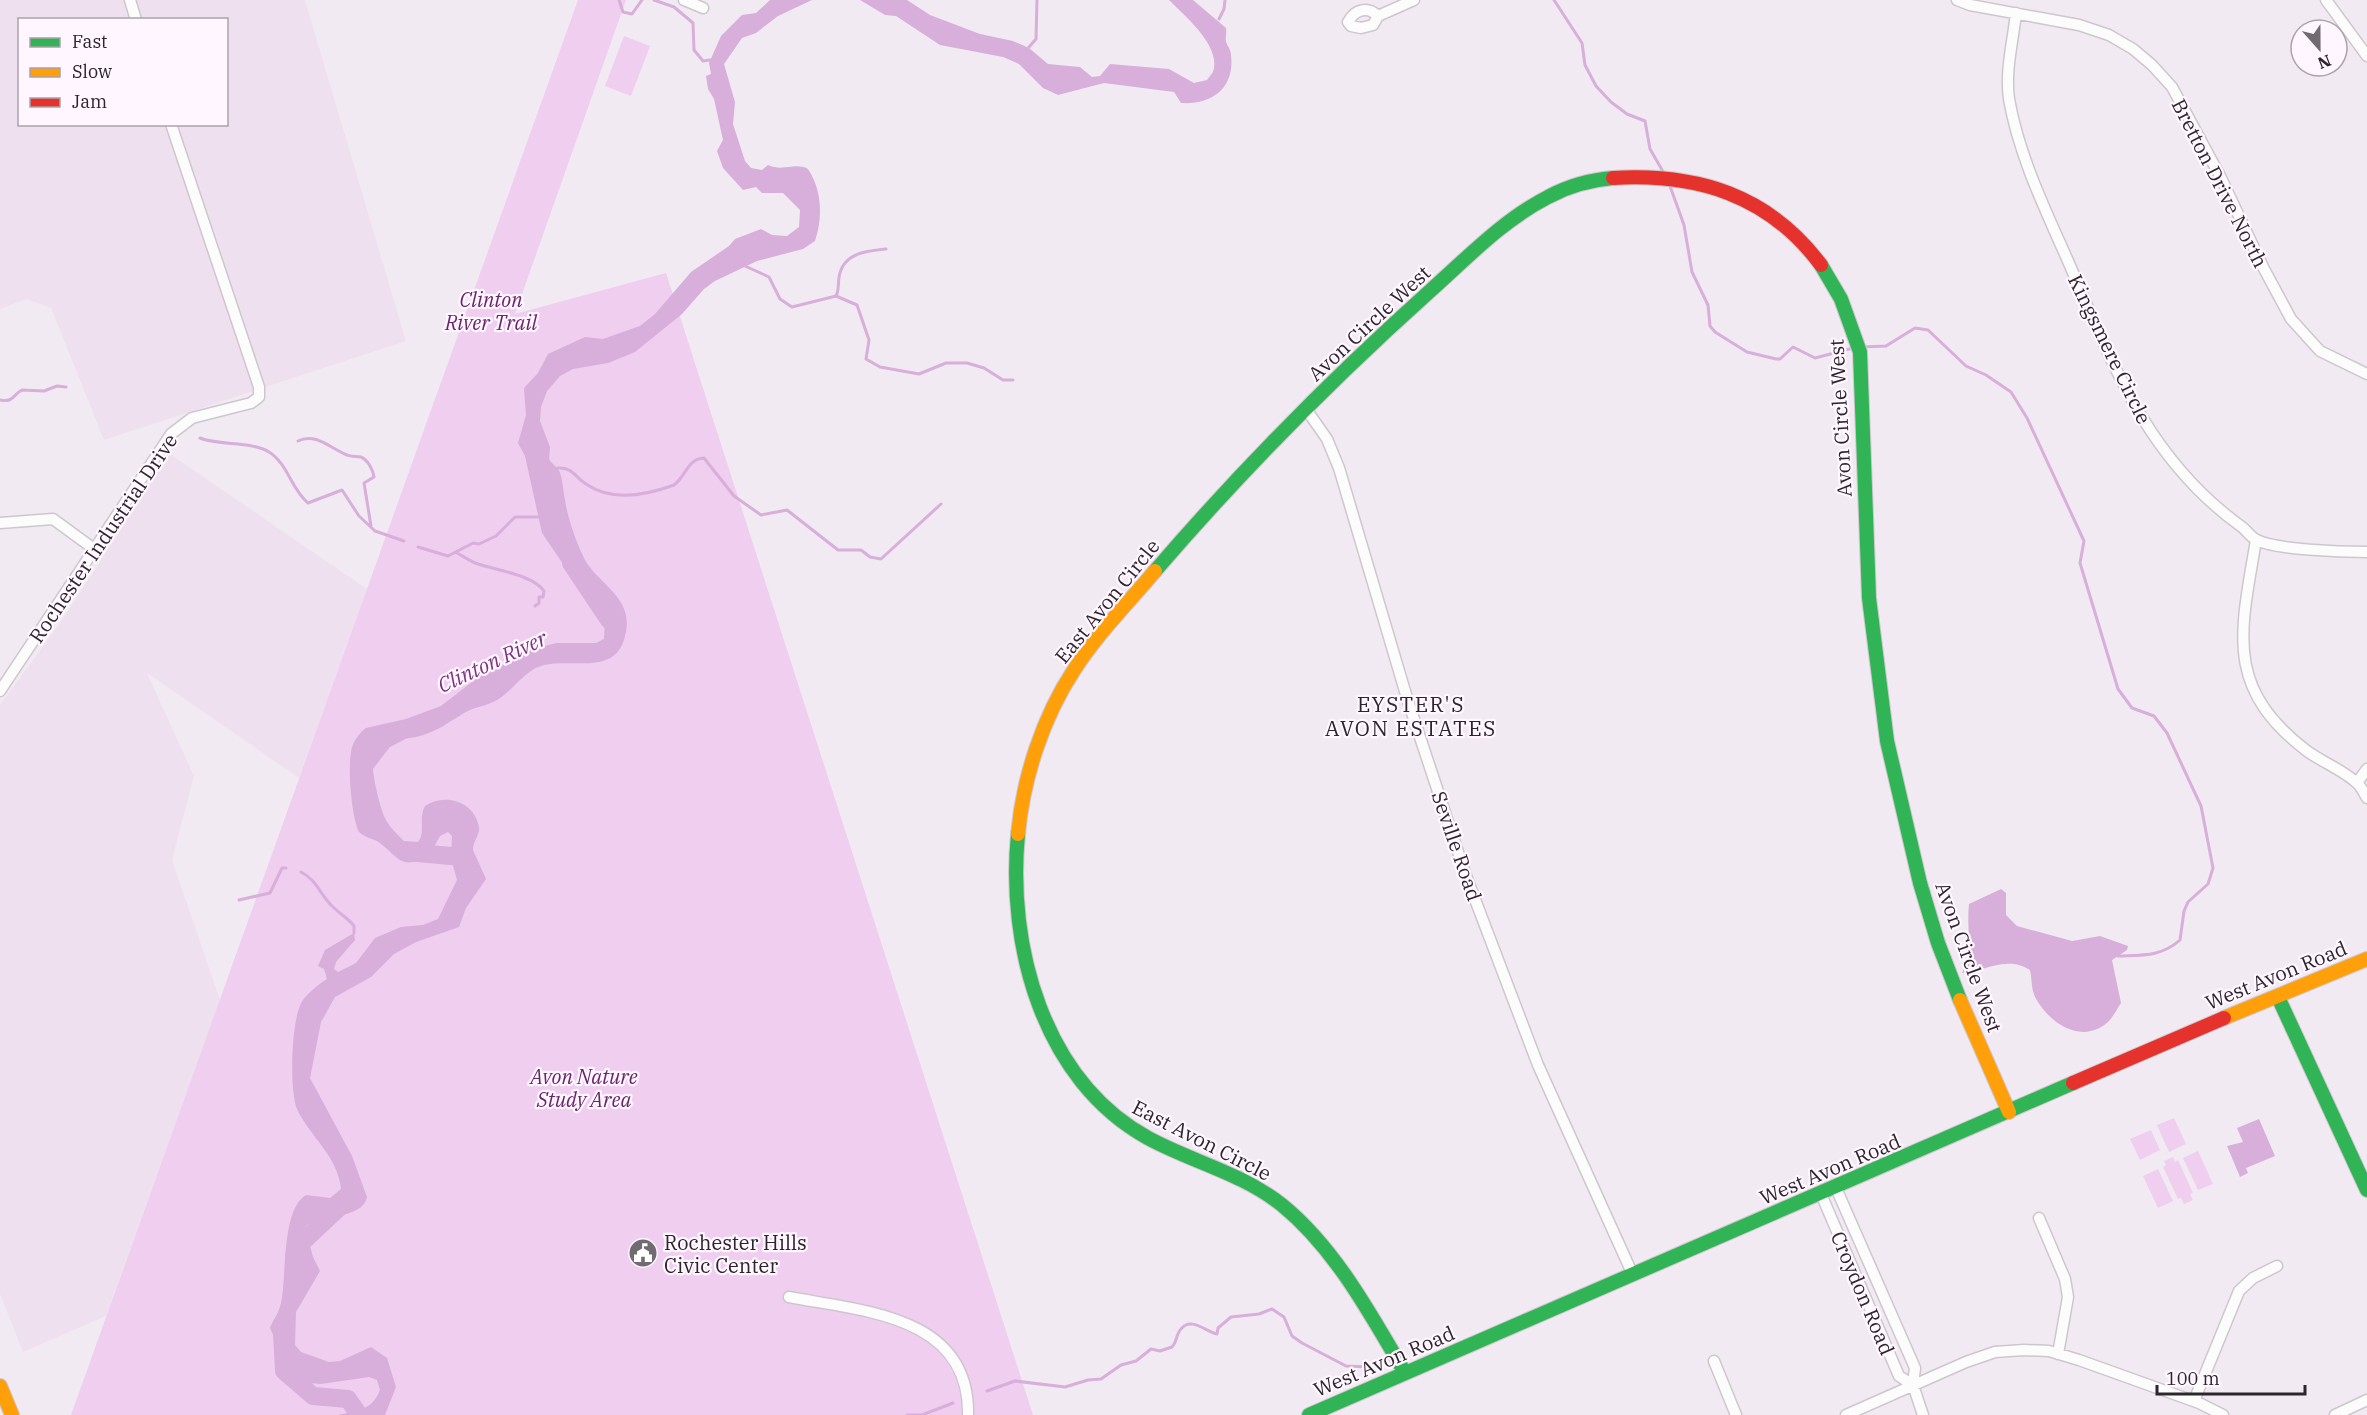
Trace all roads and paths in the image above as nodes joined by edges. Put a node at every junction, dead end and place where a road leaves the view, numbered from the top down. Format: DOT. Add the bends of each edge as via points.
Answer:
graph roads {
  1 [pos="130,0"];
  2 [pos="684,0"];
  3 [pos="1414,0"];
  4 [pos="1957,0"];
  5 [pos="2326,0"];
  6 [pos="703,8"];
  7 [pos="2016,13"];
  8 [pos="1378,16"];
  9 [pos="135,18"];
  10 [pos="2367,56"];
  11 [pos="172,126"];
  12 [pos="2367,374"];
  13 [pos="1306,409"];
  14 [pos="0,523"];
  15 [pos="2256,540"];
  16 [pos="94,549"];
  17 [pos="2367,552"];
  18 [pos="0,691"];
  19 [pos="2367,769"];
  20 [pos="2357,783"];
  21 [pos="2367,798"];
  22 [pos="2367,959"];
  23 [pos="2278,997"];
  24 [pos="2008,1112"];
  25 [pos="1836,1188"];
  26 [pos="2367,1190"];
  27 [pos="1821,1194"];
  28 [pos="2039,1218"];
  29 [pos="2277,1266"];
  30 [pos="1633,1275"];
  31 [pos="789,1297"];
  32 [pos="2058,1354"];
  33 [pos="1714,1361"];
  34 [pos="1405,1373"];
  35 [pos="1913,1385"];
  36 [pos="0,1386"];
  37 [pos="2367,1400"];
  38 [pos="2194,1401"];
  39 [pos="12,1415"];
  40 [pos="968,1415"];
  41 [pos="1309,1415"];
  42 [pos="1736,1415"];
  43 [pos="1846,1415"];
  44 [pos="1923,1415"];
  45 [pos="2223,1415"];
  46 [pos="2335,1415"];
  1 -- 9 [label="street"];
  2 -- 6 [label="street"];
  3 -- 8 [label="street"];
  4 -- 7 [label="street, Bretton Drive North"];
  5 -- 10 [label="street"];
  7 -- 12 [label="street, Bretton Drive North" via="2109,35 2152,65 2172,87 2183,107 2291,319 2320,351"];
  7 -- 15 [label="street, Kingsmere Circle" via="2009,70 2015,125 2041,202 2114,367 2154,439 2225,517"];
  11 -- 16 [label="street, Rochester Industrial Drive" via="259,387 259,397 192,418 171,434"];
  13 -- 24 [label="street, Avon Circle West" via="1416,303 1506,226 1560,191 1586,182 1642,177 1719,188 1774,218 1811,250 1843,299 1860,352 1872,634 1889,751 1906,831 1930,919"];
  13 -- 30 [label="street, Seville Road" via="1327,439 1339,468 1410,709 1505,982"];
  13 -- 34 [label="street, East Avon Circle" via="1190,530 1072,671 1043,734 1025,789 1016,866 1019,919 1031,977 1054,1040 1076,1079 1129,1128 1240,1179 1281,1204 1317,1242 1371,1317"];
  14 -- 16 [label="street" via="53,519"];
  15 -- 17 [label="street, Kingsmere Circle" via="2324,552"];
  15 -- 20 [label="street" via="2242,642 2256,698 2282,730"];
  16 -- 18 [label="street, Rochester Industrial Drive"];
  19 -- 20 [label="street"];
  20 -- 21 [label="street"];
  22 -- 23 [label="street, West Avon Road"];
  23 -- 24 [label="street, West Avon Road"];
  23 -- 26 [label="street"];
  24 -- 25 [label="street, West Avon Road"];
  25 -- 27 [label="street, West Avon Road"];
  25 -- 35 [label="street, Croydon Road" via="1915,1368"];
  27 -- 30 [label="street, West Avon Road"];
  27 -- 35 [label="street, Croydon Road" via="1899,1376"];
  28 -- 32 [label="street" via="2065,1279 2068,1297"];
  29 -- 38 [label="street" via="2253,1278 2239,1291"];
  30 -- 34 [label="street, West Avon Road"];
  31 -- 40 [label="street" via="886,1315 927,1333 958,1369 965,1387"];
  32 -- 35 [label="street" via="1995,1352"];
  32 -- 38 [label="street"];
  33 -- 42 [label="street"];
  34 -- 41 [label="street, West Avon Road"];
  35 -- 43 [label="street"];
  35 -- 44 [label="street, Croydon Road"];
  36 -- 39 [label="street"];
  37 -- 46 [label="street"];
  38 -- 45 [label="street"];
}
